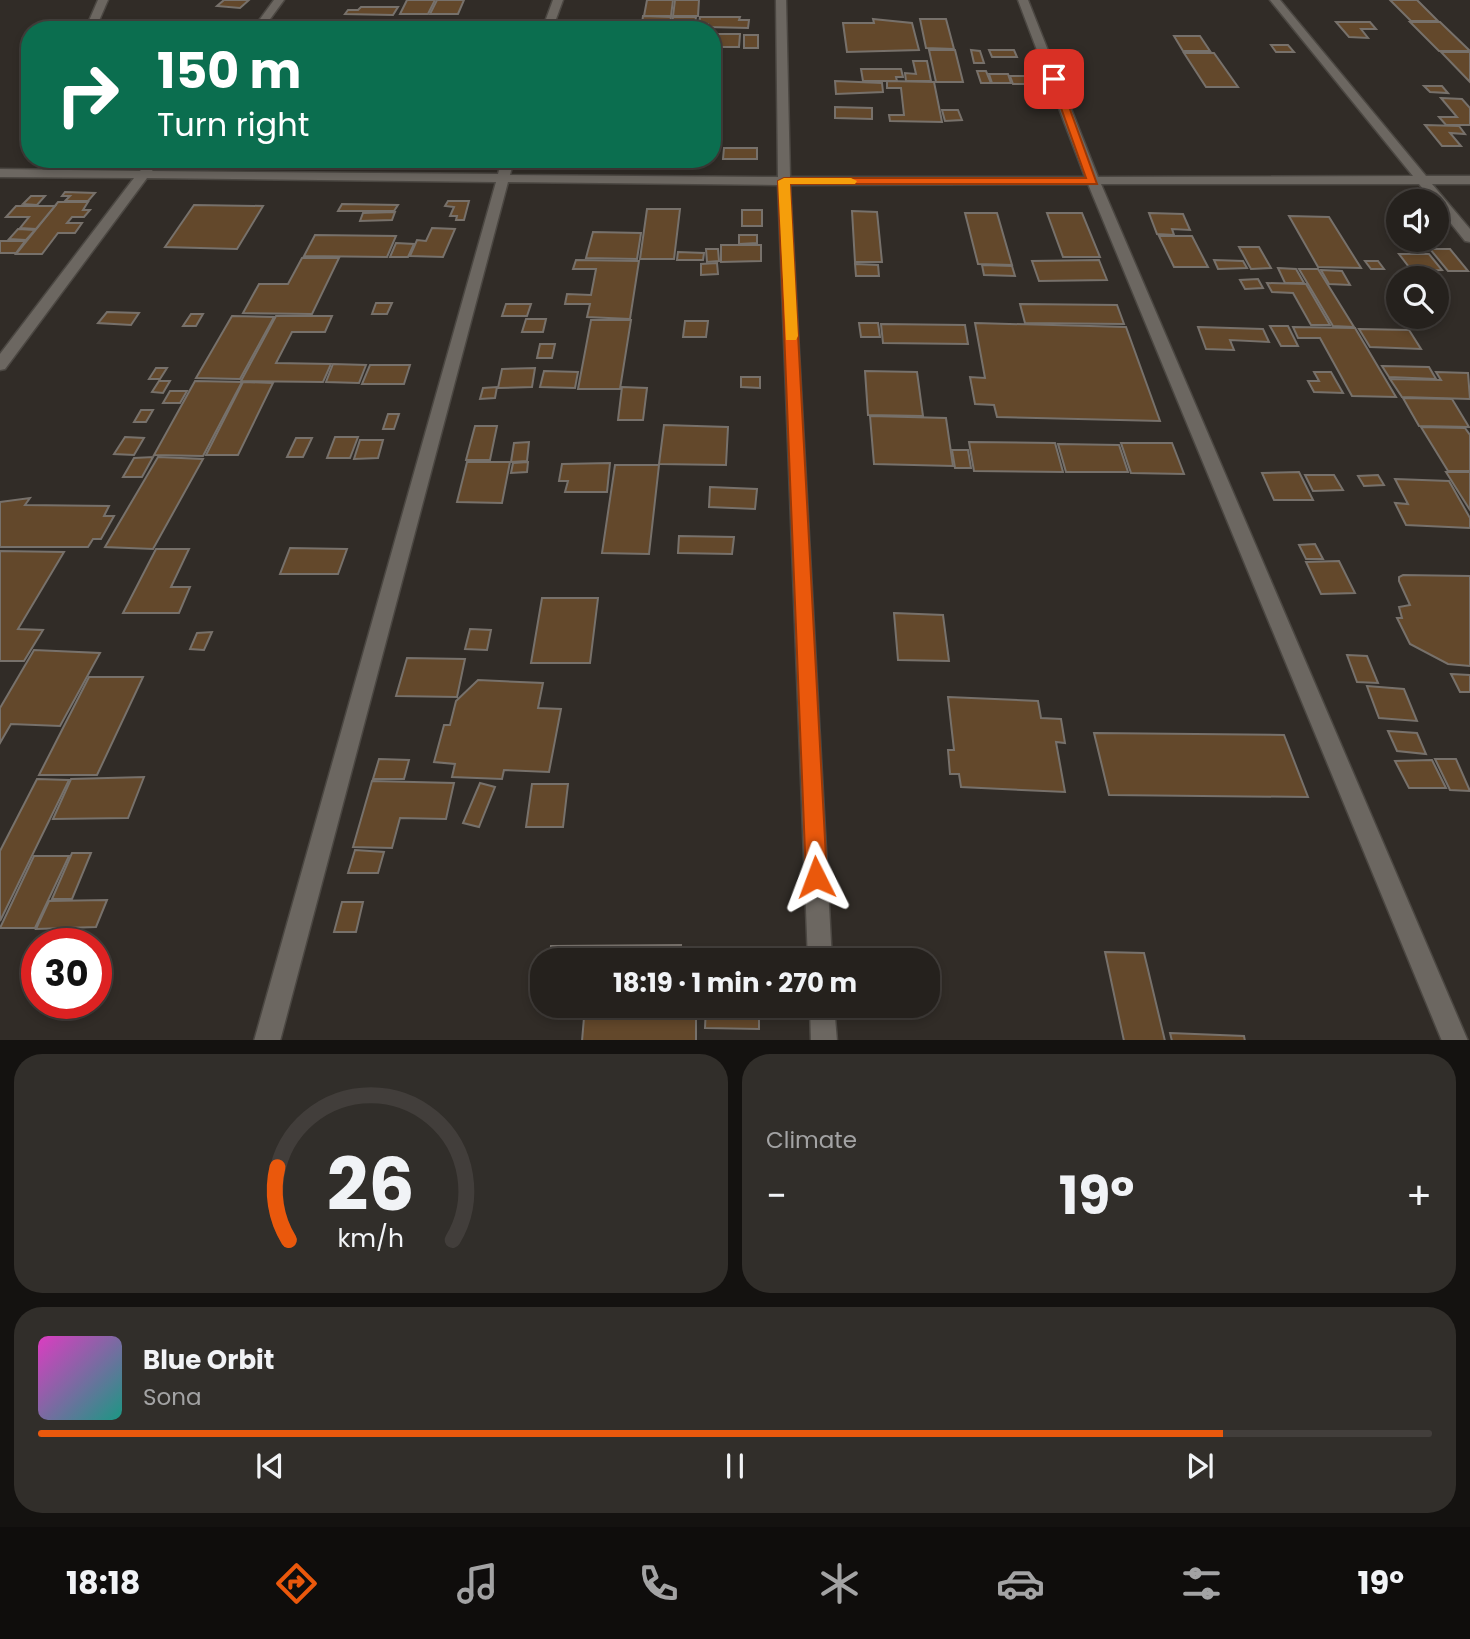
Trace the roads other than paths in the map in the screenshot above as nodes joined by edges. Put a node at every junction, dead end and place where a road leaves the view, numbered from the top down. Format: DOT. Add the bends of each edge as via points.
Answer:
graph roads {
  1 [pos="103,0"];
  2 [pos="279,0"];
  3 [pos="558,0"];
  4 [pos="781,0"];
  5 [pos="1023,0"];
  6 [pos="1275,0"];
  7 [pos="94,21"];
  8 [pos="264,21"];
  9 [pos="550,21"];
  10 [pos="55,168"];
  11 [pos="148,168"];
  12 [pos="505,168"];
  13 [pos="0,173"];
  14 [pos="54,174"];
  15 [pos="142,176"];
  16 [pos="1420,179"];
  17 [pos="502,180"];
  18 [pos="1470,180"];
  19 [pos="784,181"];
  20 [pos="1093,181"];
  21 [pos="1470,238"];
  22 [pos="0,365"];
  23 [pos="819,948"];
  24 [pos="823,1018"];
  25 [pos="267,1040"];
  26 [pos="824,1040"];
  27 [pos="1455,1040"];
  1 -- 7 [label="street"];
  2 -- 8 [label="street"];
  3 -- 9 [label="street"];
  4 -- 19 [label="street"];
  5 -- 20 [label="street"];
  6 -- 16 [label="street"];
  10 -- 14 [label="street"];
  11 -- 15 [label="street"];
  12 -- 17 [label="street"];
  13 -- 14 [label="street"];
  14 -- 15 [label="street"];
  15 -- 17 [label="street"];
  15 -- 22 [label="street"];
  16 -- 18 [label="street"];
  16 -- 20 [label="street"];
  16 -- 21 [label="street"];
  17 -- 19 [label="street"];
  17 -- 25 [label="street"];
  19 -- 20 [label="street"];
  19 -- 23 [label="street"];
  20 -- 27 [label="street"];
  24 -- 26 [label="street"];
}
